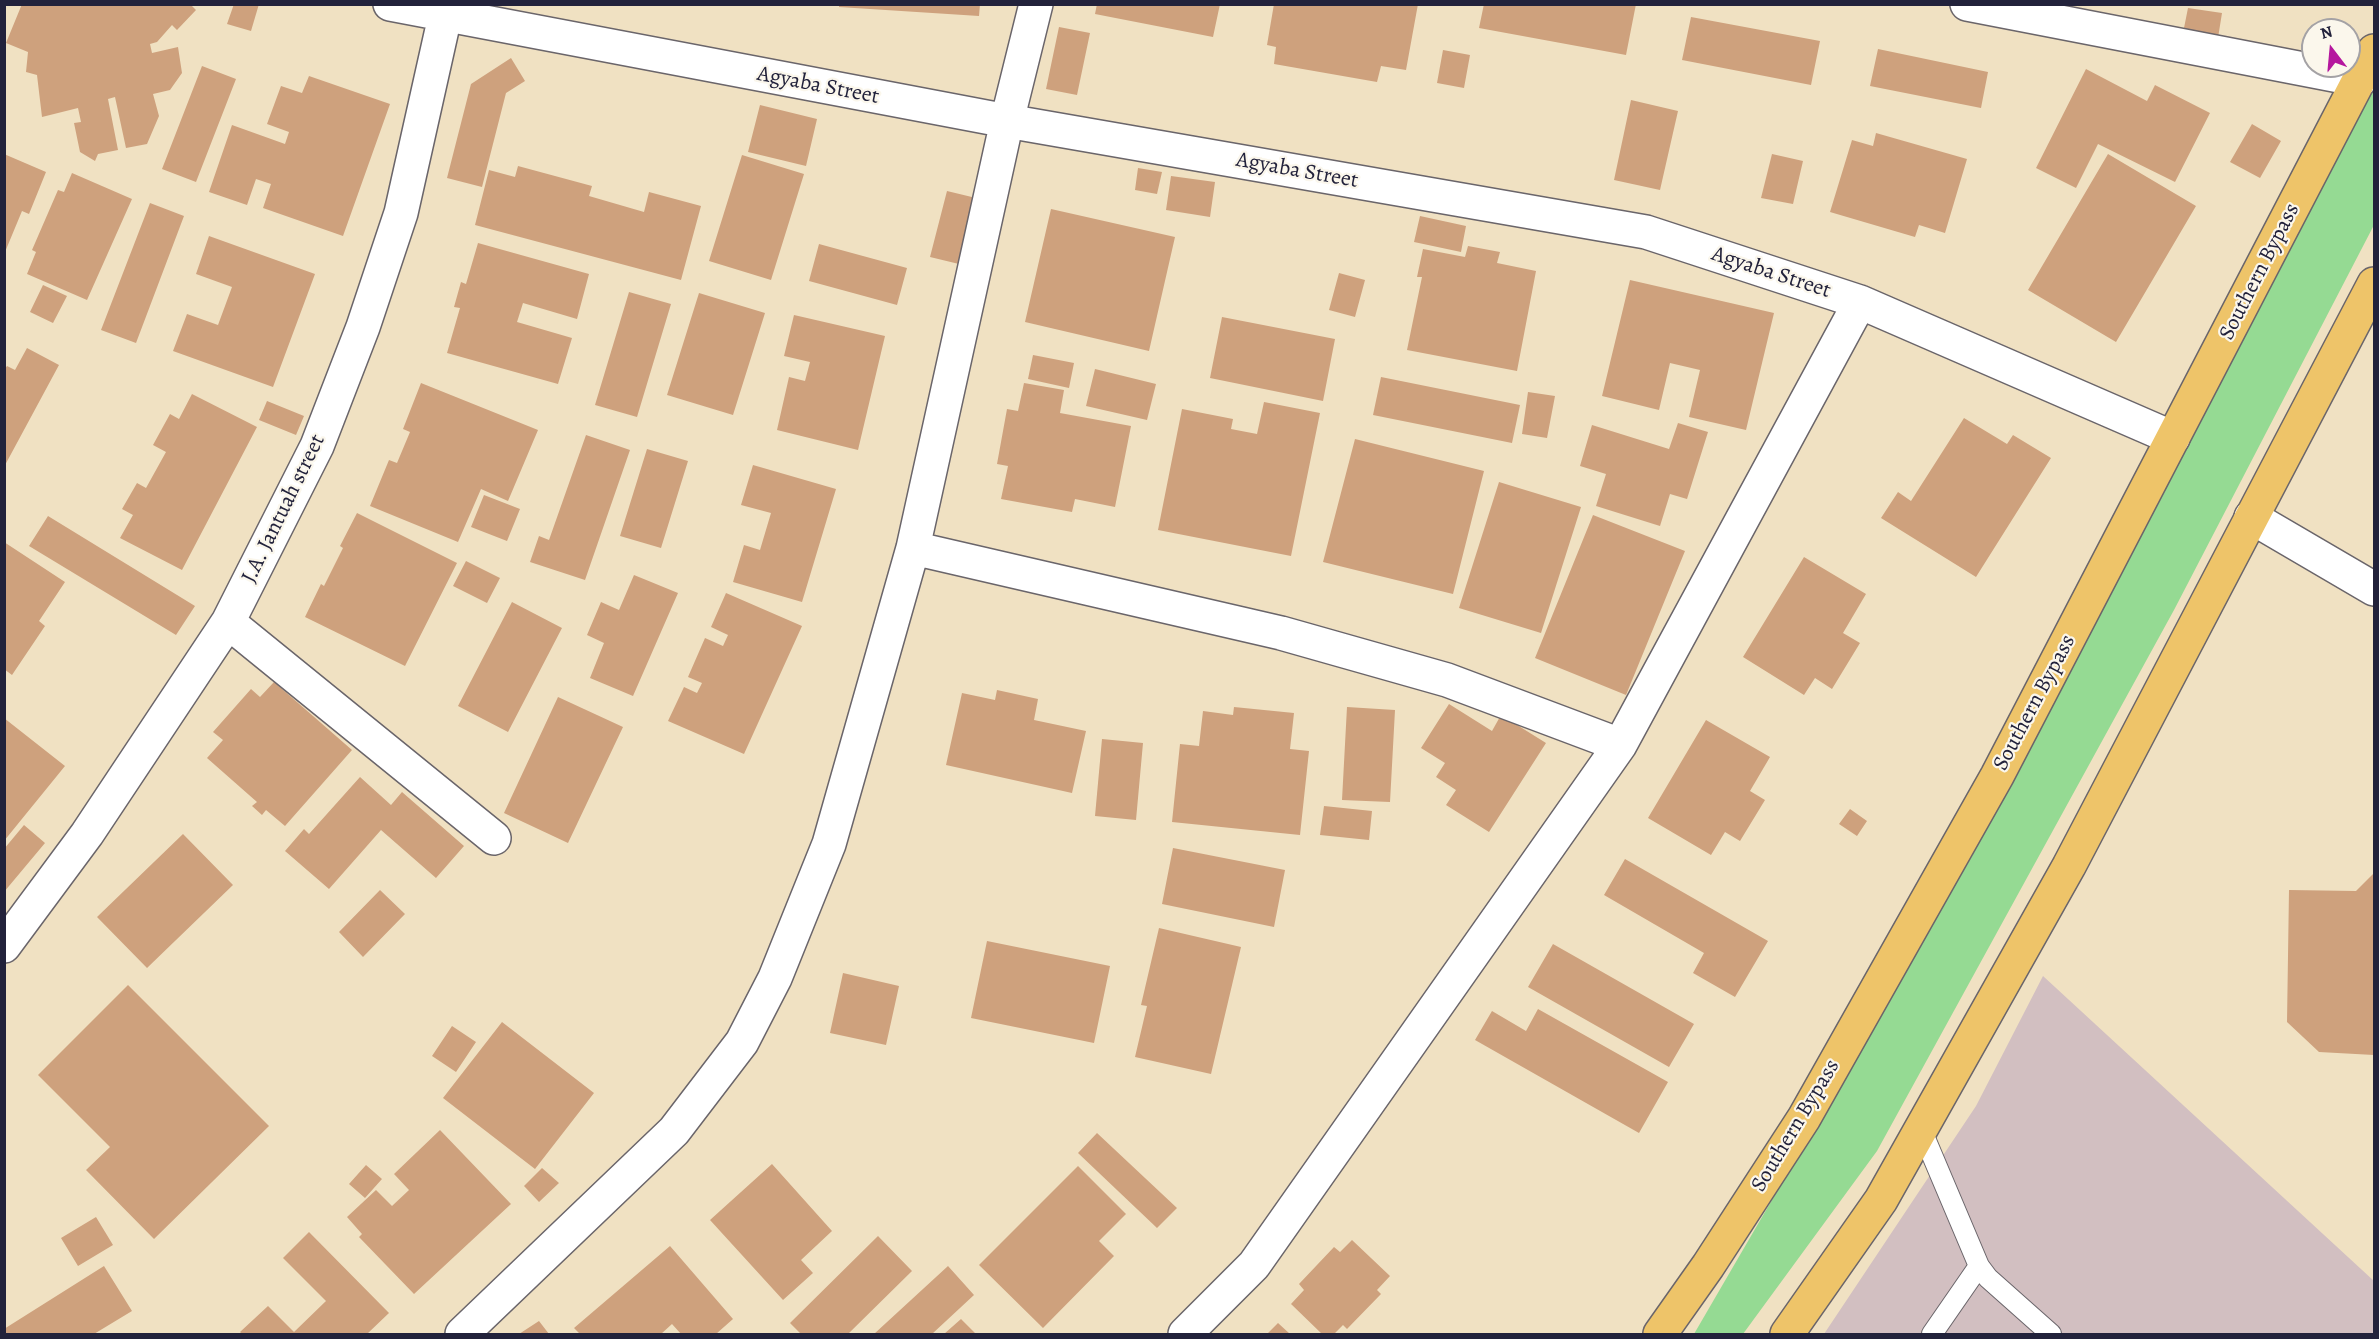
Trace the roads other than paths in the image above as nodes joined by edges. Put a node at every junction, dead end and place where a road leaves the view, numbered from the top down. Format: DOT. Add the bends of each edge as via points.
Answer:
graph roads {
  1 [pos="390,4"];
  2 [pos="1036,4"];
  3 [pos="1967,4"];
  4 [pos="445,16"];
  5 [pos="2374,51"];
  6 [pos="2360,80"];
  7 [pos="1007,121"];
  8 [pos="2374,284"];
  9 [pos="1860,302"];
  10 [pos="2174,438"];
  11 [pos="2251,517"];
  12 [pos="913,548"];
  13 [pos="2374,589"];
  14 [pos="228,622"];
  15 [pos="1620,745"];
  16 [pos="494,838"];
  17 [pos="4,946"];
  18 [pos="1921,1129"];
  19 [pos="1979,1266"];
  20 [pos="462,1335"];
  21 [pos="1185,1335"];
  22 [pos="1660,1335"];
  23 [pos="1787,1335"];
  24 [pos="1932,1335"];
  25 [pos="2051,1335"];
  1 -- 4 [label="street, Agyaba Street"];
  2 -- 7 [label="street"];
  3 -- 6 [label="street"];
  4 -- 7 [label="street, Agyaba Street"];
  4 -- 14 [label="street, J.A. Jantuah street" via="401,213 363,327 316,446"];
  5 -- 6 [label="highway, Southern Bypass"];
  6 -- 10 [label="highway, Southern Bypass"];
  7 -- 9 [label="street, Agyaba Street" via="1646,232"];
  7 -- 12 [label="street"];
  8 -- 11 [label="highway"];
  9 -- 10 [label="street, Agyaba Street"];
  9 -- 15 [label="street"];
  10 -- 22 [label="highway, Southern Bypass" via="1997,776 1804,1118"];
  11 -- 13 [label="street"];
  11 -- 18 [label="highway" via="2069,866"];
  12 -- 15 [label="street" via="1281,633 1447,680"];
  12 -- 20 [label="street" via="829,844 775,978 742,1042 674,1131"];
  14 -- 16 [label="street"];
  14 -- 17 [label="street, J.A. Jantuah street" via="87,834"];
  15 -- 21 [label="street" via="1254,1265"];
  18 -- 19 [label="lane"];
  18 -- 23 [label="highway" via="1881,1200"];
  19 -- 24 [label="lane"];
  19 -- 25 [label="lane"];
}
